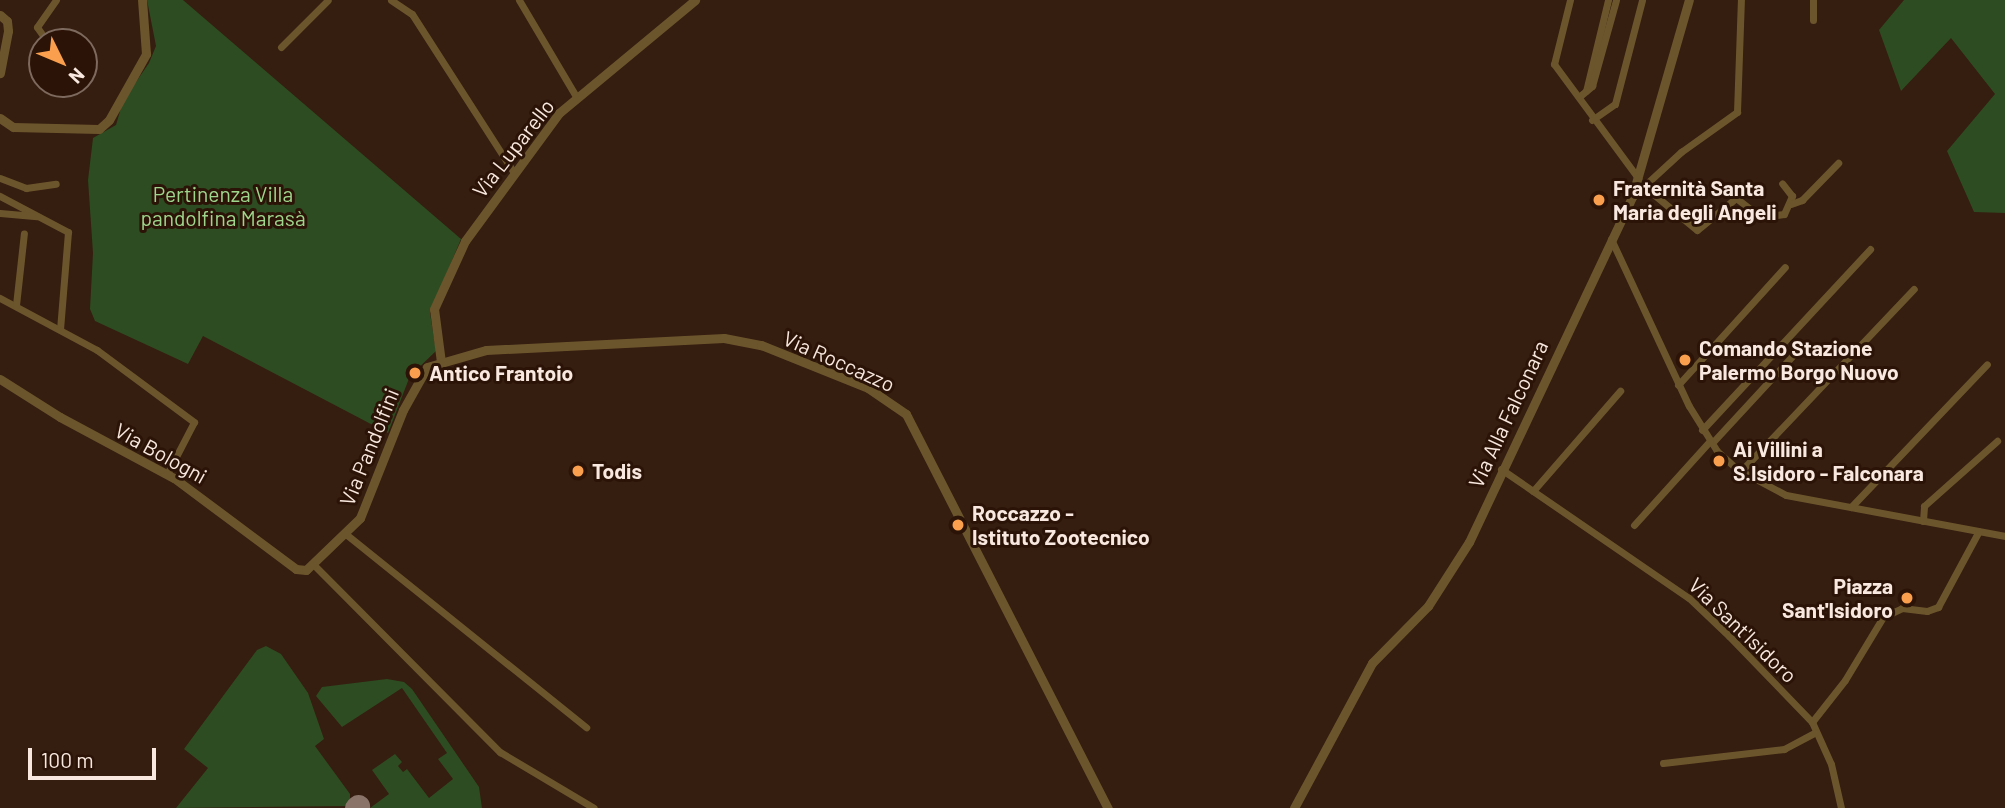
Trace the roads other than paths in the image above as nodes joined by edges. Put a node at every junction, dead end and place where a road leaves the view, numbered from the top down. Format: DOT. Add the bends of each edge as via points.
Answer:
graph roads {
  1 [pos="56,0"];
  2 [pos="142,0"];
  3 [pos="328,0"];
  4 [pos="391,0"];
  5 [pos="519,0"];
  6 [pos="695,0"];
  7 [pos="1570,0"];
  8 [pos="1608,0"];
  9 [pos="1616,0"];
  10 [pos="1642,0"];
  11 [pos="1689,0"];
  12 [pos="1741,0"];
  13 [pos="1813,0"];
  14 [pos="0,15"];
  15 [pos="1813,20"];
  16 [pos="38,28"];
  17 [pos="281,47"];
  18 [pos="0,73"];
  19 [pos="1583,93"];
  20 [pos="576,98"];
  21 [pos="0,118"];
  22 [pos="1592,120"];
  23 [pos="1838,163"];
  24 [pos="514,173"];
  25 [pos="0,178"];
  26 [pos="1639,179"];
  27 [pos="1782,183"];
  28 [pos="56,184"];
  29 [pos="1646,188"];
  30 [pos="0,195"];
  31 [pos="1632,197"];
  32 [pos="1791,204"];
  33 [pos="0,212"];
  34 [pos="41,216"];
  35 [pos="24,233"];
  36 [pos="1611,238"];
  37 [pos="1870,249"];
  38 [pos="1784,267"];
  39 [pos="1914,289"];
  40 [pos="0,298"];
  41 [pos="16,305"];
  42 [pos="60,329"];
  43 [pos="1795,353"];
  44 [pos="441,362"];
  45 [pos="1987,364"];
  46 [pos="0,379"];
  47 [pos="1678,385"];
  48 [pos="1620,391"];
  49 [pos="1702,430"];
  50 [pos="1997,441"];
  51 [pos="1711,442"];
  52 [pos="1501,469"];
  53 [pos="1741,471"];
  54 [pos="167,474"];
  55 [pos="1532,491"];
  56 [pos="1851,507"];
  57 [pos="1923,521"];
  58 [pos="1634,525"];
  59 [pos="1979,531"];
  60 [pos="347,535"];
  61 [pos="2005,536"];
  62 [pos="314,565"];
  63 [pos="296,569"];
  64 [pos="1812,722"];
  65 [pos="586,727"];
  66 [pos="1816,732"];
  67 [pos="1663,762"];
  68 [pos="594,808"];
  69 [pos="1108,808"];
  70 [pos="1294,808"];
  71 [pos="1840,808"];
  1 -- 16 [label="street"];
  2 -- 21 [label="street" via="146,54 109,120 99,129 13,127"];
  3 -- 17 [label="street"];
  4 -- 24 [label="street" via="412,14"];
  5 -- 20 [label="street"];
  6 -- 20 [label="street, Via Luparello"];
  7 -- 19 [label="street" via="1554,64"];
  8 -- 19 [label="street"];
  9 -- 19 [label="street" via="1592,86"];
  10 -- 22 [label="street" via="1615,104"];
  11 -- 26 [label="street, Via Alla Falconara"];
  12 -- 29 [label="street" via="1737,112 1681,152"];
  13 -- 15 [label="street"];
  14 -- 18 [label="street" via="7,20 8,31"];
  19 -- 22 [label="street"];
  20 -- 24 [label="street, Via Luparello" via="559,113"];
  22 -- 26 [label="street"];
  23 -- 32 [label="street" via="1802,200"];
  24 -- 44 [label="street, Via Luparello" via="465,241 440,291 434,309"];
  25 -- 28 [label="street" via="26,188"];
  26 -- 31 [label="street, Via Alla Falconara"];
  27 -- 32 [label="street" via="1791,191"];
  29 -- 31 [label="street"];
  29 -- 32 [label="street" via="1696,230 1737,198 1766,218 1784,214"];
  30 -- 34 [label="street"];
  31 -- 36 [label="street, Via Alla Falconara"];
  33 -- 34 [label="street"];
  34 -- 42 [label="street" via="68,232"];
  35 -- 41 [label="street"];
  36 -- 47 [label="street"];
  36 -- 52 [label="street, Via Alla Falconara"];
  37 -- 49 [label="street"];
  38 -- 47 [label="street"];
  39 -- 53 [label="street"];
  40 -- 41 [label="street"];
  41 -- 42 [label="street"];
  42 -- 54 [label="street" via="194,422"];
  43 -- 51 [label="street"];
  44 -- 60 [label="street, Via Pandolfini" via="418,376 360,518"];
  44 -- 69 [label="street, Via Roccazzo" via="486,350 733,339 761,345 891,402 916,431"];
  45 -- 56 [label="street"];
  46 -- 54 [label="street, Via Bologni" via="60,418"];
  47 -- 49 [label="street"];
  48 -- 55 [label="street"];
  49 -- 51 [label="street"];
  50 -- 57 [label="street" via="1924,506"];
  51 -- 53 [label="street"];
  51 -- 58 [label="street"];
  52 -- 55 [label="street, Via Sant'Isidoro"];
  52 -- 70 [label="street, Via Alla Falconara" via="1450,577 1372,663"];
  53 -- 56 [label="street" via="1786,495"];
  54 -- 63 [label="street, Via Bologni" via="203,496"];
  55 -- 64 [label="street, Via Sant'Isidoro" via="1689,598"];
  56 -- 57 [label="street"];
  57 -- 59 [label="street"];
  59 -- 61 [label="street"];
  59 -- 64 [label="street" via="1938,607 1927,611 1902,608 1883,617 1845,680"];
  60 -- 62 [label="street, Via Pandolfini"];
  60 -- 65 [label="street"];
  62 -- 63 [label="street, Via Pandolfini"];
  62 -- 68 [label="street" via="499,752"];
  64 -- 66 [label="street, Via Sant'Isidoro"];
  66 -- 67 [label="street" via="1784,749"];
  66 -- 71 [label="street, Via Sant'Isidoro" via="1831,764"];
}
